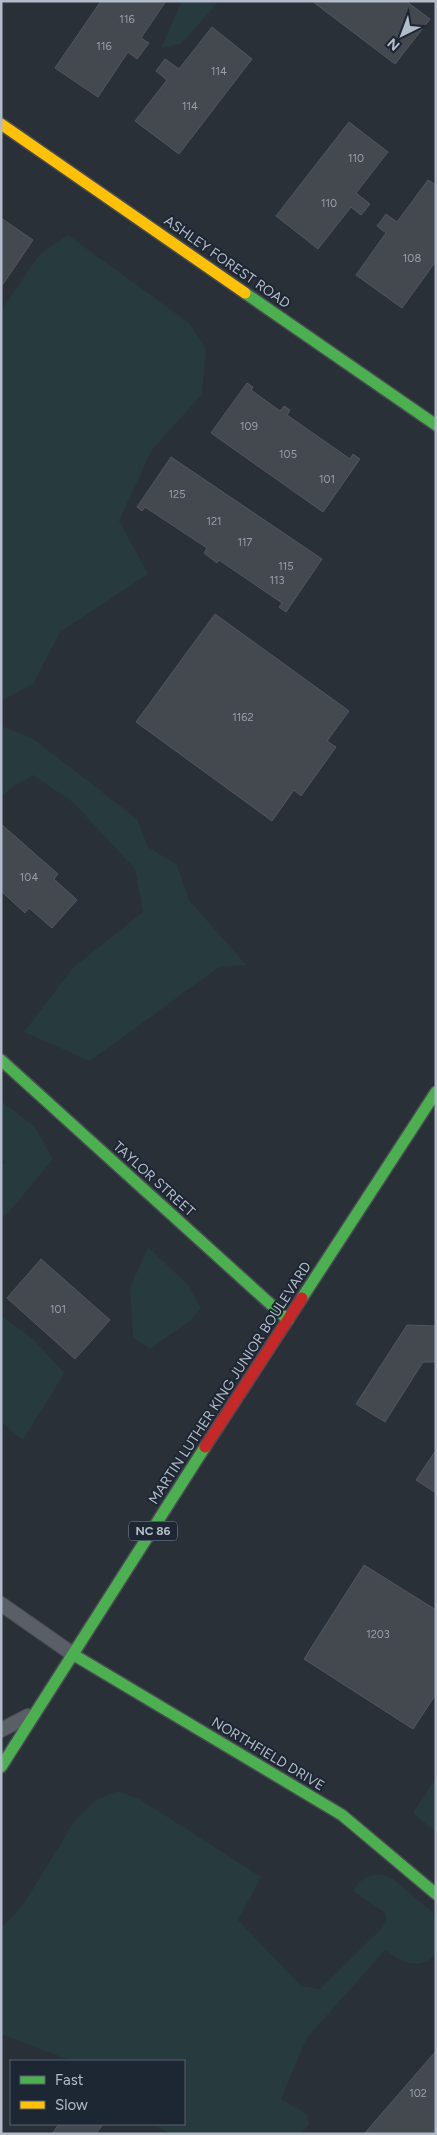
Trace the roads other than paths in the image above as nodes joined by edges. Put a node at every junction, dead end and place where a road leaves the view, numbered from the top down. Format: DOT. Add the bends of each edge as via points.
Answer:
graph roads {
  1 [pos="1,124"];
  2 [pos="436,425"];
  3 [pos="1,1060"];
  4 [pos="436,1092"];
  5 [pos="288,1320"];
  6 [pos="1,1604"];
  7 [pos="74,1655"];
  8 [pos="38,1711"];
  9 [pos="1,1730"];
  10 [pos="1,1767"];
  11 [pos="436,1894"];
  1 -- 2 [label="street, ASHLEY FOREST ROAD"];
  3 -- 5 [label="street, TAYLOR STREET"];
  4 -- 5 [label="street, MARTIN LUTHER KING JUNIOR BOULEVARD / NC 86"];
  5 -- 7 [label="street, MARTIN LUTHER KING JUNIOR BOULEVARD / NC 86"];
  6 -- 7 [label="lane"];
  7 -- 8 [label="street, MARTIN LUTHER KING JUNIOR BOULEVARD / NC 86"];
  7 -- 11 [label="street, NORTHFIELD DRIVE" via="342,1815"];
  8 -- 9 [label="lane"];
  8 -- 10 [label="street, MARTIN LUTHER KING JUNIOR BOULEVARD / NC 86"];
}
